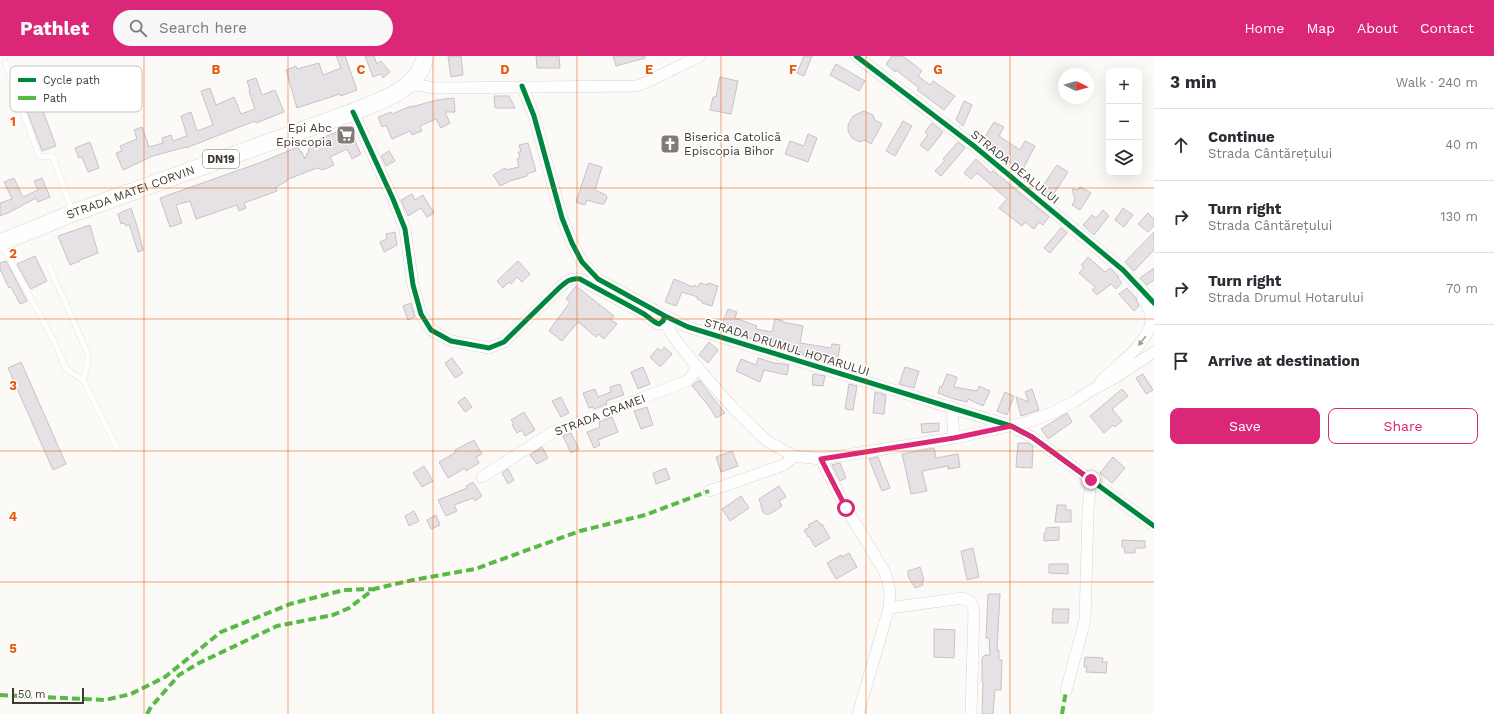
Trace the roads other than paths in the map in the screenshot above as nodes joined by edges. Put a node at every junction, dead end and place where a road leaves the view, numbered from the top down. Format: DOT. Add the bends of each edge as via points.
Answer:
graph roads {
  1 [pos="426,56"];
  2 [pos="700,56"];
  3 [pos="856,56"];
  4 [pos="5,62"];
  5 [pos="10,76"];
  6 [pos="408,84"];
  7 [pos="522,86"];
  8 [pos="23,112"];
  9 [pos="353,112"];
  10 [pos="73,213"];
  11 [pos="0,242"];
  12 [pos="49,266"];
  13 [pos="1145,293"];
  14 [pos="1154,303"];
  15 [pos="665,316"];
  16 [pos="1154,352"];
  17 [pos="698,368"];
  18 [pos="83,380"];
  19 [pos="1092,390"];
  20 [pos="952,407"];
  21 [pos="1011,426"];
  22 [pos="954,438"];
  23 [pos="117,448"];
  24 [pos="794,456"];
  25 [pos="821,459"];
  26 [pos="482,477"];
  27 [pos="1091,480"];
  28 [pos="709,491"];
  29 [pos="1154,526"];
  30 [pos="889,608"];
  31 [pos="1066,691"];
  32 [pos="858,714"];
  33 [pos="971,714"];
  1 -- 6 [label="main road, STRADA MATEI CORVIN / DN19" via="419,71"];
  2 -- 7 [label="street" via="637,86"];
  3 -- 13 [label="street, STRADA DEALULUI" via="974,146 1123,270"];
  4 -- 5 [label="lane"];
  6 -- 7 [label="street" via="436,88"];
  6 -- 9 [label="main road, STRADA MATEI CORVIN / DN19" via="396,93"];
  7 -- 15 [label="street, STRADA DRUMUL HOTARULUI" via="534,116 562,218 582,262 598,279"];
  8 -- 10 [label="lane" via="40,157 53,158"];
  9 -- 10 [label="main road, STRADA MATEI CORVIN / DN19"];
  9 -- 15 [label="street" via="405,229 413,285 421,314 431,330 451,340 489,348 496,346 504,342 567,280 573,278 637,310 654,323 659,324"];
  10 -- 11 [label="main road, STRADA MATEI CORVIN / DN19"];
  11 -- 18 [label="lane" via="55,343 66,369"];
  12 -- 18 [label="lane" via="88,354"];
  13 -- 14 [label="street, STRADA DEALULUI"];
  13 -- 19 [label="street, one-way" via="1143,299 1151,314 1147,334 1134,351"];
  15 -- 17 [label="street" via="672,334"];
  15 -- 20 [label="street, STRADA DRUMUL HOTARULUI" via="688,327"];
  16 -- 19 [label="street"];
  17 -- 24 [label="street" via="733,408 767,441"];
  17 -- 26 [label="street, STRADA CRAMEI" via="687,382 553,432"];
  18 -- 23 [label="lane"];
  19 -- 21 [label="street" via="1052,413"];
  20 -- 21 [label="street, STRADA DRUMUL HOTARULUI"];
  20 -- 22 [label="street"];
  21 -- 22 [label="street"];
  21 -- 27 [label="street, STRADA DRUMUL HOTARULUI" via="1032,437"];
  22 -- 25 [label="street"];
  24 -- 25 [label="street"];
  24 -- 28 [label="street" via="784,465"];
  25 -- 30 [label="street" via="846,508 883,570 888,581"];
  27 -- 29 [label="street, STRADA DRUMUL HOTARULUI"];
  27 -- 31 [label="street" via="1085,620"];
  30 -- 32 [label="street"];
  30 -- 33 [label="street" via="963,598 971,602 974,610"];
}
